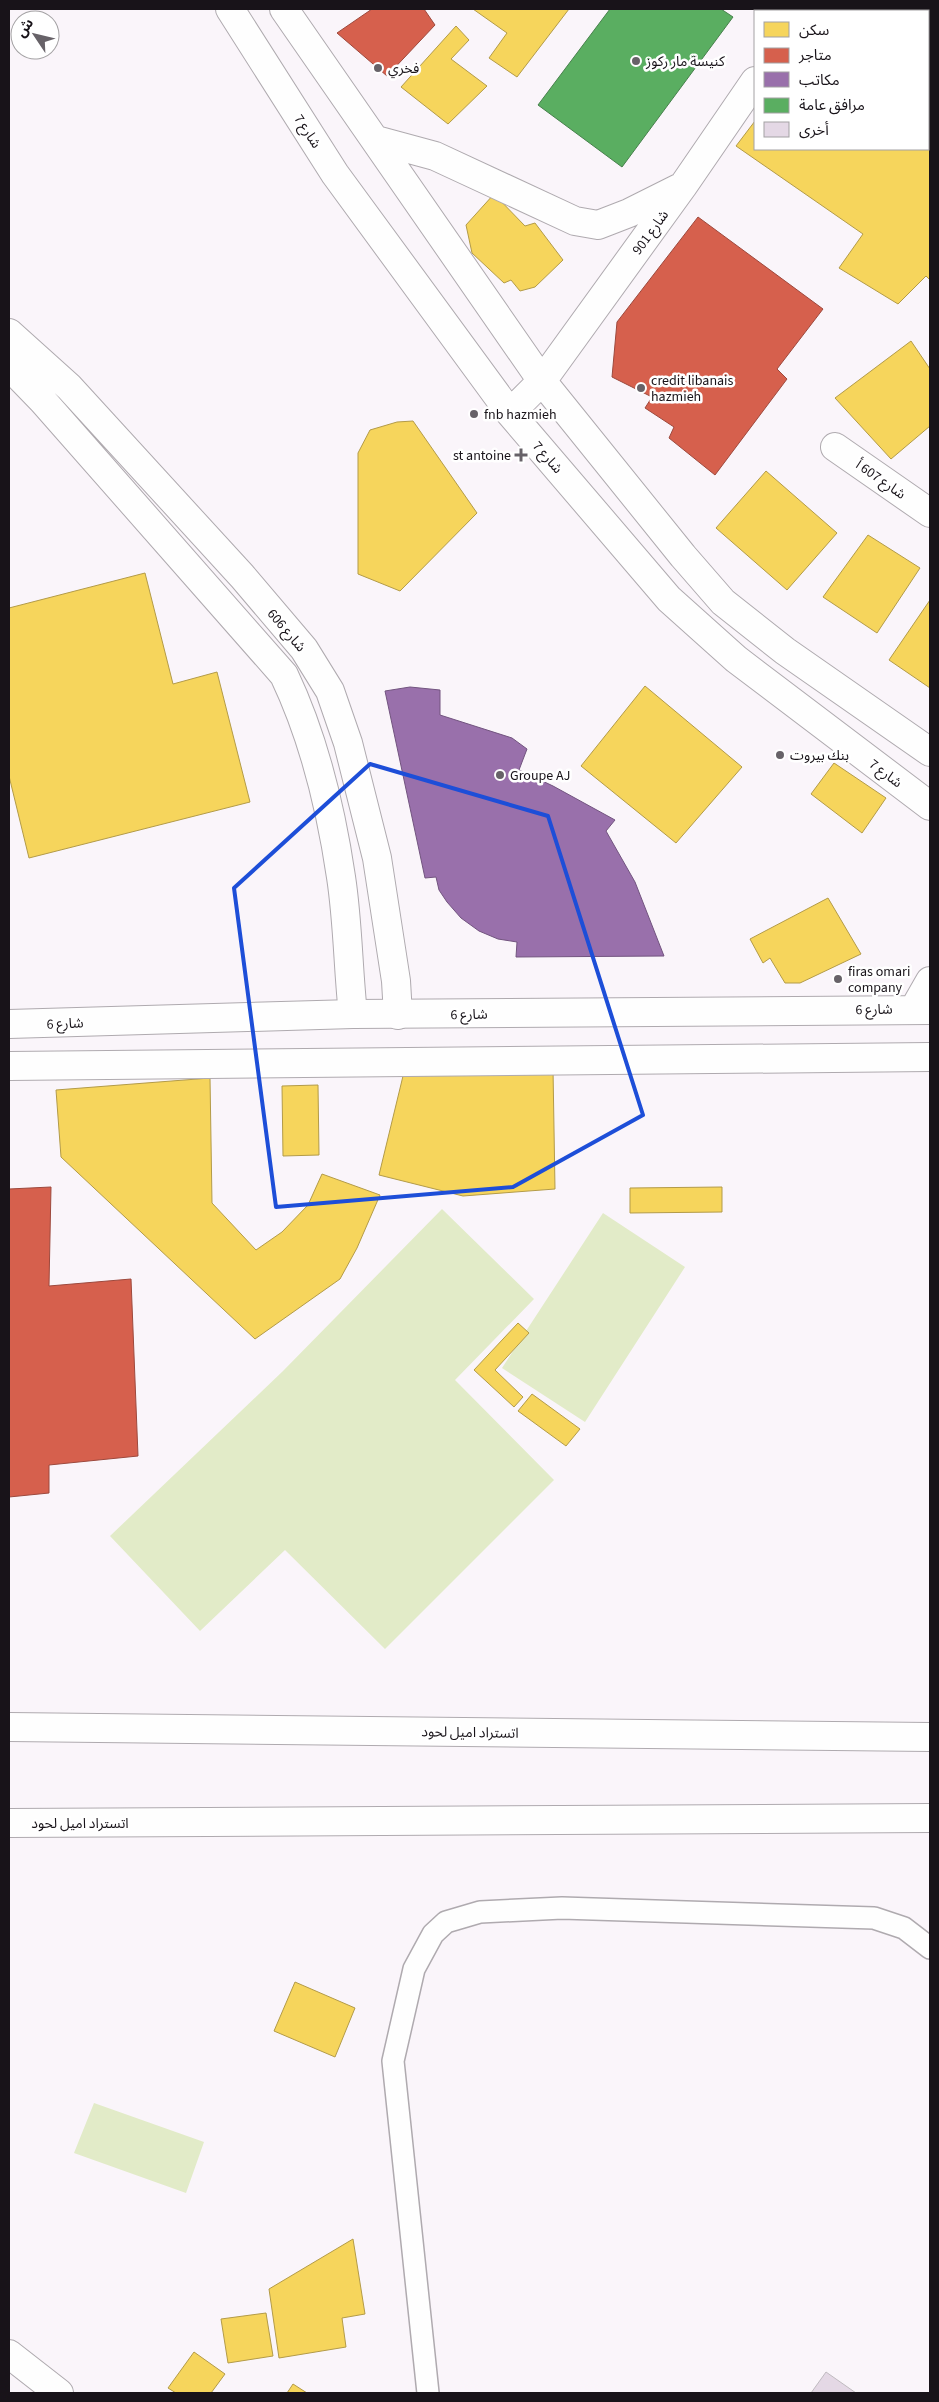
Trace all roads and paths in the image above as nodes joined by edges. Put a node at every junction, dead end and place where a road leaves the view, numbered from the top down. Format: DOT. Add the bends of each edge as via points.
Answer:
graph roads {
  1 [pos="230,9"];
  2 [pos="284,9"];
  3 [pos="754,83"];
  4 [pos="376,140"];
  5 [pos="683,186"];
  6 [pos="9,333"];
  7 [pos="9,366"];
  8 [pos="542,381"];
  9 [pos="510,413"];
  10 [pos="835,447"];
  11 [pos="929,511"];
  12 [pos="930,752"];
  13 [pos="930,806"];
  14 [pos="930,980"];
  15 [pos="922,1009"];
  16 [pos="353,1014"];
  17 [pos="398,1015"];
  18 [pos="9,1024"];
  19 [pos="930,1056"];
  20 [pos="9,1066"];
  21 [pos="9,1728"];
  22 [pos="930,1737"];
  23 [pos="930,1818"];
  24 [pos="9,1823"];
  25 [pos="930,1948"];
  26 [pos="9,2354"];
  27 [pos="59,2393"];
  28 [pos="428,2393"];
  1 -- 9 [label="main road, شارع 7" via="335,174"];
  2 -- 4 [label="main road"];
  3 -- 5 [label="main road, شارع 901"];
  4 -- 5 [label="main road" via="435,156 575,221 598,225"];
  4 -- 8 [label="main road"];
  5 -- 8 [label="main road, شارع 901"];
  6 -- 17 [label="main road, شارع 606" via="69,387 242,576 304,648 330,691 348,743 377,858 396,981"];
  7 -- 16 [label="main road" via="284,675 302,712 330,822 341,878"];
  8 -- 9 [label="main road, شارع 901"];
  8 -- 12 [label="main road" via="723,602 792,657"];
  9 -- 13 [label="main road, شارع 7" via="669,599 736,659"];
  10 -- 11 [label="main road, شارع 607 أ"];
  14 -- 15 [label="main road"];
  15 -- 17 [label="main road, شارع 6"];
  16 -- 17 [label="main road, شارع 6"];
  16 -- 18 [label="main road, شارع 6"];
  19 -- 20 [label="main road"];
  21 -- 22 [label="main road, اتستراد اميل لحود"];
  23 -- 24 [label="main road, اتستراد اميل لحود"];
  25 -- 28 [label="lane" via="904,1928 874,1918 562,1908 480,1912 446,1922 433,1934 414,1970 393,2061"];
  26 -- 27 [label="main road"];
}
